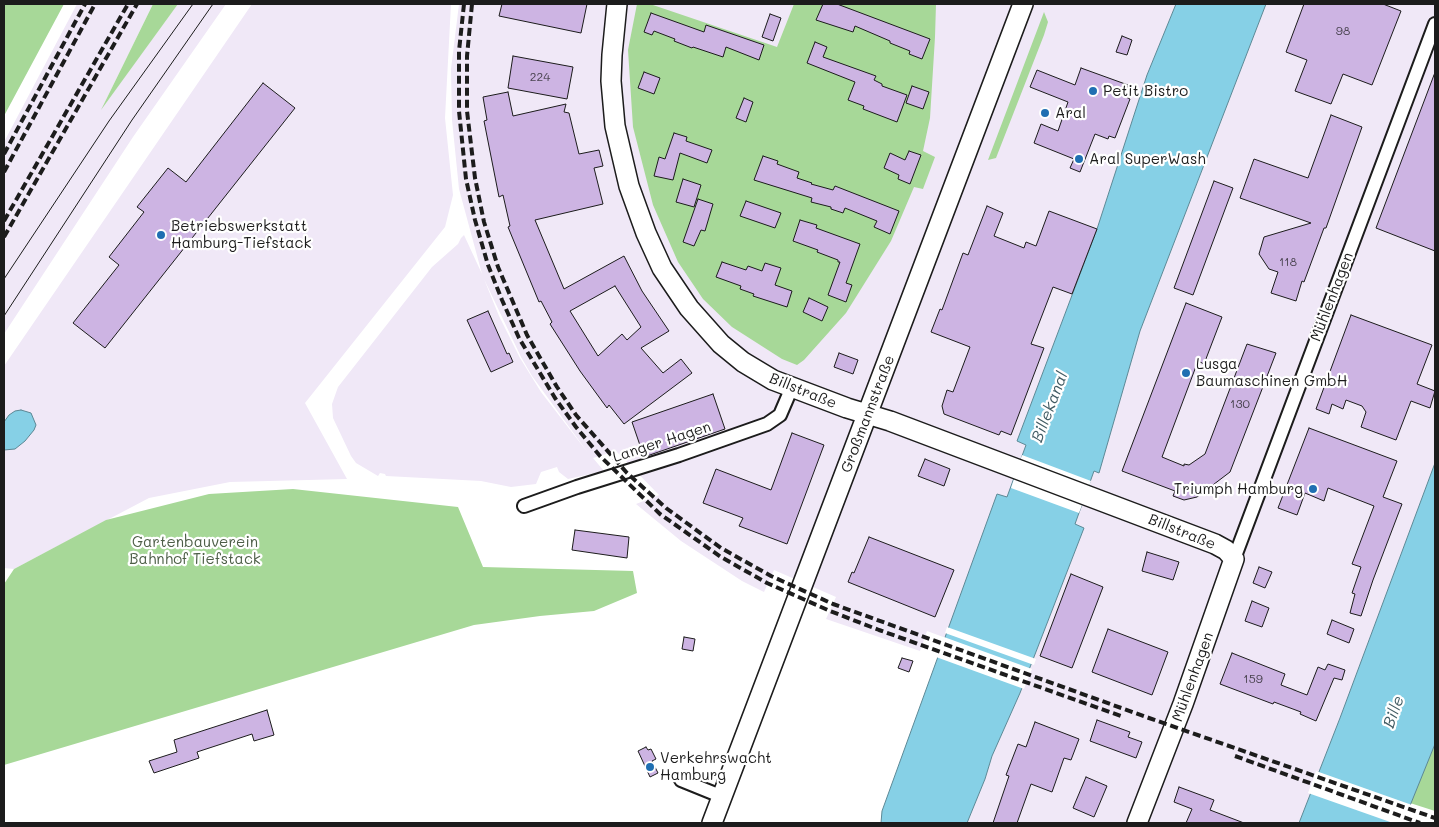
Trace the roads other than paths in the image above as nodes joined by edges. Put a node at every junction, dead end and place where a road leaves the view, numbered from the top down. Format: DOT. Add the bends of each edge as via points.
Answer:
graph roads {
  1 [pos="617,4"];
  2 [pos="1023,4"];
  3 [pos="1435,24"];
  4 [pos="792,387"];
  5 [pos="868,414"];
  6 [pos="524,506"];
  7 [pos="1234,559"];
  8 [pos="681,780"];
  9 [pos="723,797"];
  10 [pos="712,823"];
  11 [pos="1137,823"];
  1 -- 4 [label="street, Billstraße" via="611,72 615,126 629,186 646,233 662,268 688,308 714,338 760,373"];
  2 -- 5 [label="street, Großmannstraße"];
  3 -- 7 [label="street, Mühlenhagen"];
  4 -- 5 [label="street, Billstraße"];
  4 -- 6 [label="street, Langer Hagen" via="780,415 767,424"];
  5 -- 7 [label="street, Billstraße" via="1215,544"];
  5 -- 9 [label="street, Großmannstraße"];
  7 -- 11 [label="street, Mühlenhagen"];
  8 -- 9 [label="street"];
  9 -- 10 [label="street, Großmannstraße"];
}
